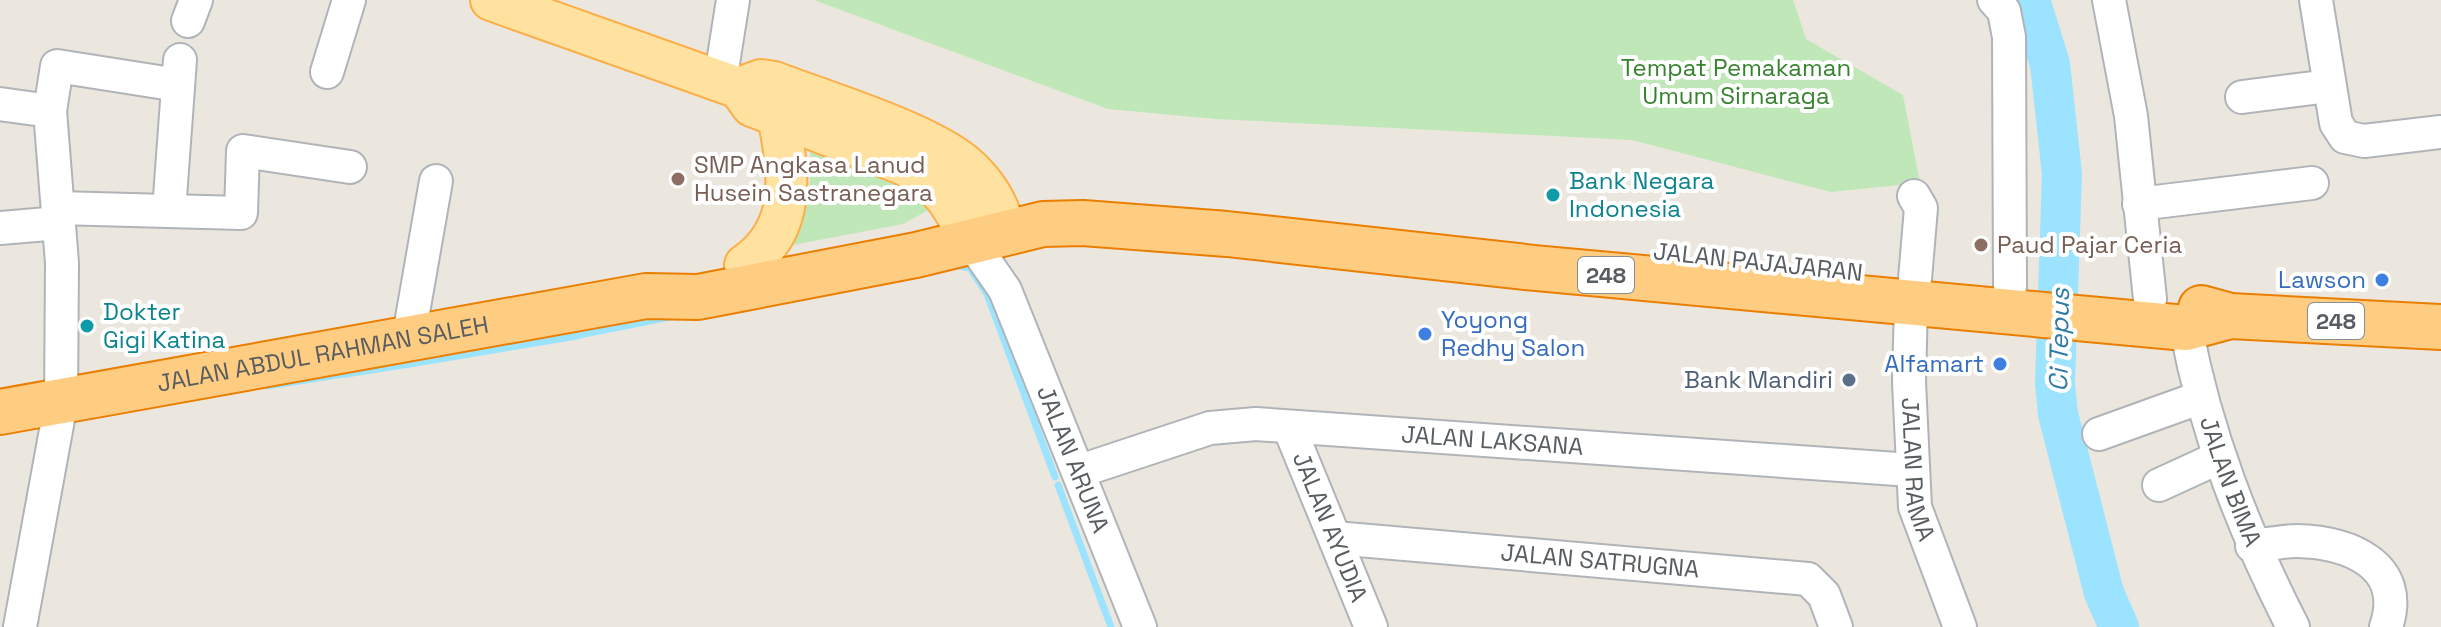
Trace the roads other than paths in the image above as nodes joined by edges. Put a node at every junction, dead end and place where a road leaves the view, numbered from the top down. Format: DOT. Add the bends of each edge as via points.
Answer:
graph roads {
  1 [pos="349,0"];
  2 [pos="491,0"];
  3 [pos="733,0"];
  4 [pos="1994,0"];
  5 [pos="2109,0"];
  6 [pos="2316,0"];
  7 [pos="327,72"];
  8 [pos="730,85"];
  9 [pos="2329,86"];
  10 [pos="2242,97"];
  11 [pos="0,104"];
  12 [pos="50,111"];
  13 [pos="778,116"];
  14 [pos="2441,132"];
  15 [pos="350,167"];
  16 [pos="436,181"];
  17 [pos="2312,183"];
  18 [pos="1914,196"];
  19 [pos="2139,204"];
  20 [pos="169,211"];
  21 [pos="58,215"];
  22 [pos="985,227"];
  23 [pos="0,228"];
  24 [pos="745,265"];
  25 [pos="2010,287"];
  26 [pos="1913,292"];
  27 [pos="646,296"];
  28 [pos="2150,299"];
  29 [pos="2058,303"];
  30 [pos="2230,316"];
  31 [pos="2441,327"];
  32 [pos="2186,328"];
  33 [pos="408,341"];
  34 [pos="2199,398"];
  35 [pos="61,403"];
  36 [pos="0,412"];
  37 [pos="1289,427"];
  38 [pos="2099,434"];
  39 [pos="2220,457"];
  40 [pos="1911,470"];
  41 [pos="1080,471"];
  42 [pos="2159,485"];
  43 [pos="1335,538"];
  44 [pos="2252,546"];
  45 [pos="20,627"];
  46 [pos="1140,627"];
  47 [pos="1371,627"];
  48 [pos="1836,627"];
  49 [pos="1960,627"];
  50 [pos="2293,627"];
  51 [pos="2386,627"];
  1 -- 7 [label="street"];
  2 -- 8 [label="main road"];
  3 -- 8 [label="street"];
  4 -- 25 [label="street" via="2004,11 2009,37"];
  5 -- 19 [label="street" via="2131,116"];
  6 -- 9 [label="street"];
  8 -- 13 [label="main road" via="752,106"];
  8 -- 22 [label="main road" via="774,82 934,145 966,166"];
  9 -- 10 [label="street"];
  9 -- 14 [label="street" via="2339,130 2353,140"];
  11 -- 12 [label="street"];
  12 -- 20 [label="street" via="57,66 179,73"];
  12 -- 21 [label="street"];
  13 -- 22 [label="main road" via="924,175"];
  13 -- 24 [label="main road" via="786,157 781,220 774,239"];
  15 -- 20 [label="street" via="243,151 241,213"];
  16 -- 33 [label="street"];
  17 -- 19 [label="street"];
  18 -- 26 [label="street, JALAN RAMA" via="1921,208"];
  19 -- 28 [label="street"];
  20 -- 21 [label="street"];
  21 -- 23 [label="street"];
  21 -- 35 [label="street"];
  22 -- 24 [label="highway, JALAN ABDUL RAHMAN SALEH" via="898,234"];
  22 -- 26 [label="highway, JALAN PAJAJARAN / 248" via="1086,197 1326,214"];
  22 -- 27 [label="highway, JALAN ABDUL RAHMAN SALEH" via="876,264 698,297"];
  22 -- 41 [label="street, JALAN ARUNA" via="1005,290"];
  24 -- 27 [label="highway, JALAN ABDUL RAHMAN SALEH" via="692,276"];
  25 -- 26 [label="highway, JALAN PAJAJARAN / 248"];
  25 -- 29 [label="highway, JALAN PAJAJARAN / 248"];
  26 -- 29 [label="highway, JALAN PAJAJARAN / 248"];
  26 -- 40 [label="street, JALAN RAMA"];
  27 -- 33 [label="highway, JALAN ABDUL RAHMAN SALEH"];
  28 -- 29 [label="highway, JALAN PAJAJARAN / 248"];
  28 -- 30 [label="highway, JALAN PAJAJARAN / 248"];
  29 -- 32 [label="highway, JALAN PAJAJARAN / 248"];
  30 -- 31 [label="highway, JALAN PAJAJARAN / 248"];
  30 -- 32 [label="highway, JALAN PAJAJARAN / 248"];
  32 -- 34 [label="street, JALAN BIMA"];
  33 -- 35 [label="highway, JALAN ABDUL RAHMAN SALEH"];
  34 -- 38 [label="street"];
  34 -- 39 [label="street, JALAN BIMA"];
  35 -- 36 [label="highway, JALAN ABDUL RAHMAN SALEH"];
  35 -- 45 [label="street"];
  37 -- 40 [label="street, JALAN LAKSANA"];
  37 -- 41 [label="street, JALAN LAKSANA" via="1210,428"];
  37 -- 43 [label="street, JALAN AYUDIA"];
  39 -- 42 [label="street"];
  39 -- 44 [label="street, JALAN BIMA"];
  40 -- 49 [label="street, JALAN RAMA" via="1915,507"];
  41 -- 46 [label="street, JALAN ARUNA"];
  43 -- 47 [label="street, JALAN AYUDIA"];
  43 -- 48 [label="street, JALAN SATRUGNA" via="1808,579 1824,595"];
  44 -- 50 [label="street, JALAN BIMA"];
  44 -- 51 [label="street" via="2296,541 2359,554 2378,567 2390,585 2393,606"];
}
